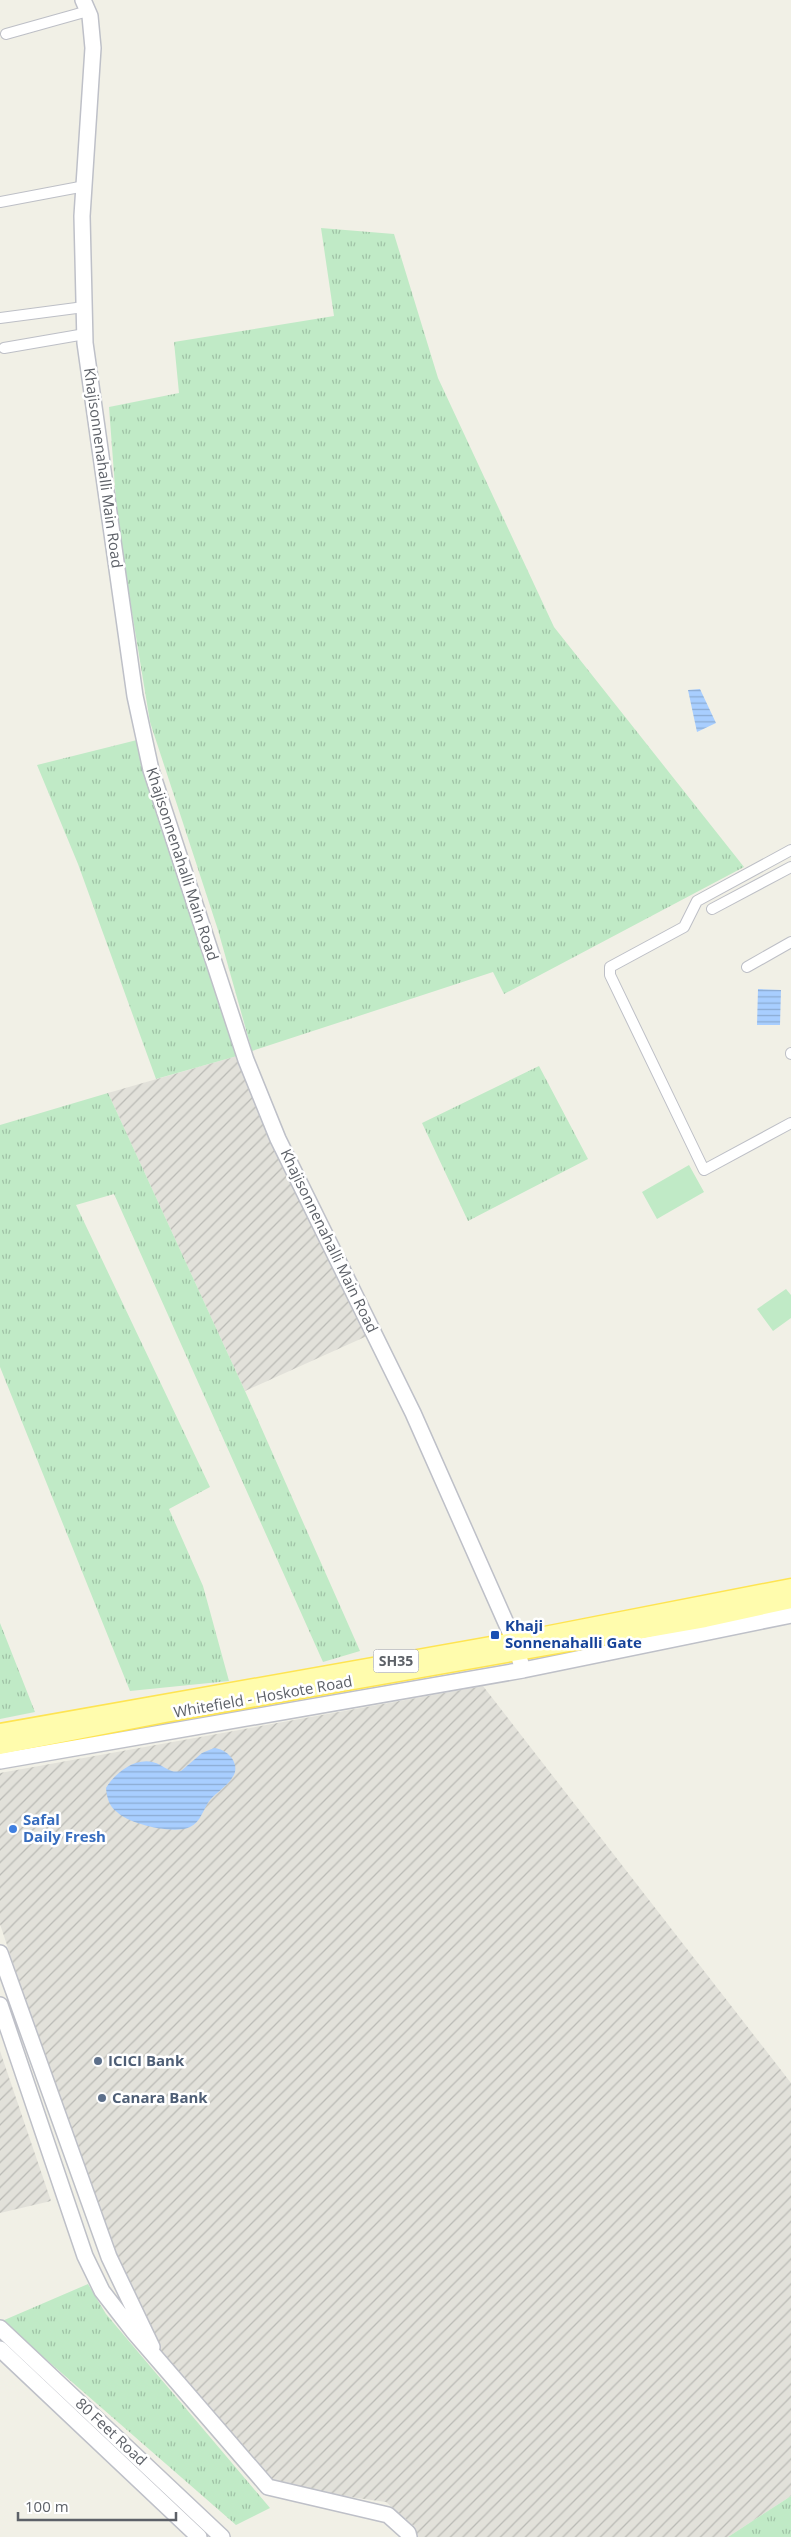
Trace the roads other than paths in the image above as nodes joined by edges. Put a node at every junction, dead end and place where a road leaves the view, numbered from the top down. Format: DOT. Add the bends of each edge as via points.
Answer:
graph roads {
  1 [pos="86,5"];
  2 [pos="6,34"];
  3 [pos="84,186"];
  4 [pos="0,202"];
  5 [pos="84,307"];
  6 [pos="0,318"];
  7 [pos="85,334"];
  8 [pos="4,348"];
  9 [pos="791,850"];
  10 [pos="791,867"];
  11 [pos="712,909"];
  12 [pos="791,942"];
  13 [pos="747,967"];
  14 [pos="791,1123"];
  15 [pos="791,1587"];
  16 [pos="791,1600"];
  17 [pos="791,1615"];
  18 [pos="515,1646"];
  19 [pos="523,1670"];
  20 [pos="0,1732"];
  21 [pos="0,1746"];
  22 [pos="0,1761"];
  23 [pos="0,1953"];
  24 [pos="0,2005"];
  25 [pos="0,2328"];
  26 [pos="0,2349"];
  27 [pos="152,2351"];
  28 [pos="199,2537"];
  29 [pos="222,2537"];
  30 [pos="409,2537"];
  1 -- 2 [label="street"];
  1 -- 3 [label="street, Khajisonnenahalli Main Road" via="93,48"];
  3 -- 4 [label="street"];
  3 -- 5 [label="street, Khajisonnenahalli Main Road"];
  5 -- 6 [label="street"];
  5 -- 7 [label="street, Khajisonnenahalli Main Road"];
  7 -- 8 [label="street"];
  7 -- 18 [label="street, Khajisonnenahalli Main Road" via="135,696 151,770 207,946 246,1060 278,1139 413,1413"];
  9 -- 14 [label="street" via="697,901 684,927 610,967 610,975 704,1170"];
  10 -- 11 [label="street"];
  12 -- 13 [label="street"];
  15 -- 18 [label="main road, Whitefield - Hoskote Road / SH35"];
  16 -- 18 [label="main road, Whitefield - Hoskote Road / SH35" via="706,1618"];
  17 -- 19 [label="street"];
  18 -- 19 [label="street, Khajisonnenahalli Main Road"];
  18 -- 20 [label="main road, Whitefield - Hoskote Road / SH35"];
  18 -- 21 [label="main road, Whitefield - Hoskote Road / SH35"];
  19 -- 22 [label="street"];
  23 -- 27 [label="street" via="109,2257 152,2343"];
  24 -- 27 [label="street" via="86,2256 102,2291"];
  25 -- 29 [label="street, 80 Feet Road"];
  26 -- 28 [label="street, 80 Feet Road"];
  27 -- 30 [label="street" via="268,2487 388,2515 408,2532"];
}
